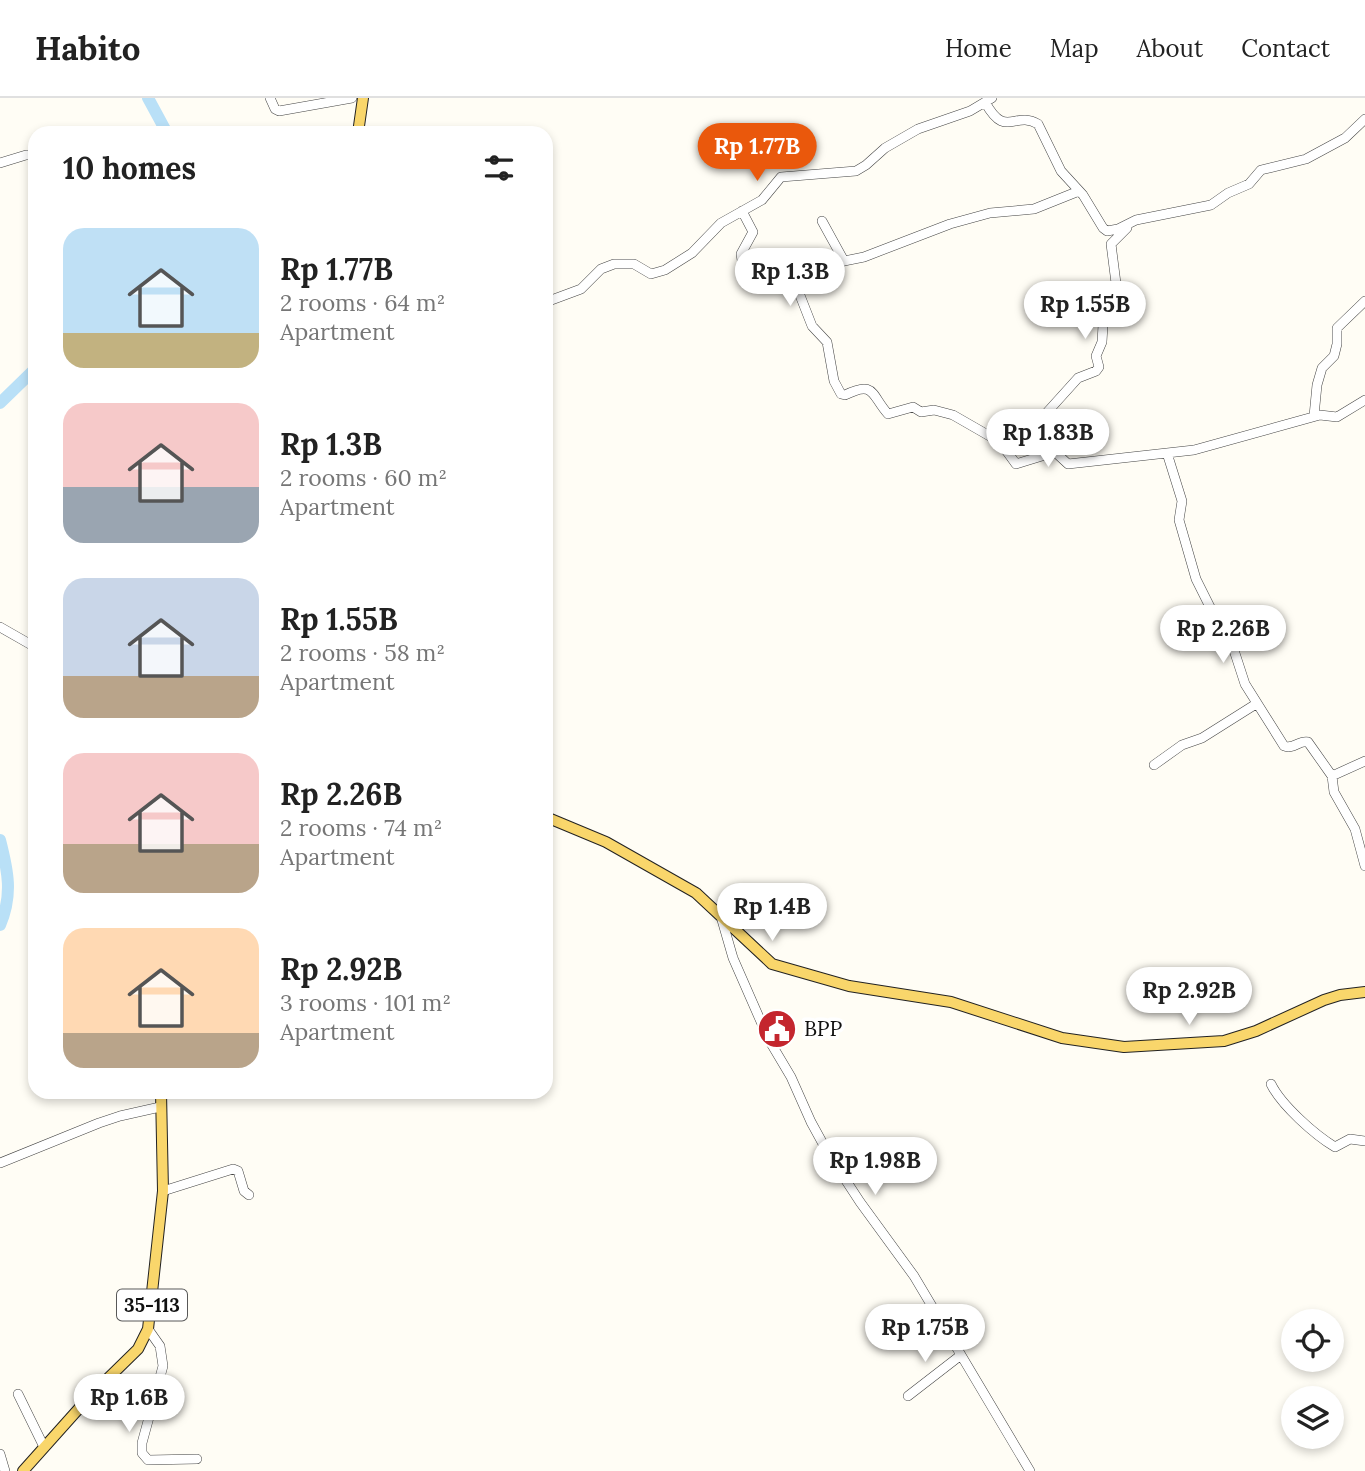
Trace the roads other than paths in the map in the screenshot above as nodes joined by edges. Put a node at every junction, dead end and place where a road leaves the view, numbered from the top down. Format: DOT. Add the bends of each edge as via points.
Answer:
graph roads {
  1 [pos="270,98"];
  2 [pos="352,98"];
  3 [pos="363,98"];
  4 [pos="988,100"];
  5 [pos="1365,119"];
  6 [pos="359,126"];
  7 [pos="28,155"];
  8 [pos="0,163"];
  9 [pos="1079,191"];
  10 [pos="741,211"];
  11 [pos="1136,220"];
  12 [pos="822,221"];
  13 [pos="844,261"];
  14 [pos="794,280"];
  15 [pos="553,299"];
  16 [pos="1365,301"];
  17 [pos="1365,400"];
  18 [pos="1314,416"];
  19 [pos="1055,452"];
  20 [pos="1167,453"];
  21 [pos="0,627"];
  22 [pos="28,643"];
  23 [pos="1256,704"];
  24 [pos="1365,761"];
  25 [pos="1154,765"];
  26 [pos="1332,775"];
  27 [pos="553,820"];
  28 [pos="1365,866"];
  29 [pos="722,920"];
  30 [pos="1365,992"];
  31 [pos="1271,1084"];
  32 [pos="161,1099"];
  33 [pos="160,1107"];
  34 [pos="1365,1141"];
  35 [pos="0,1163"];
  36 [pos="163,1191"];
  37 [pos="248,1195"];
  38 [pos="148,1329"];
  39 [pos="961,1355"];
  40 [pos="18,1394"];
  41 [pos="908,1396"];
  42 [pos="44,1447"];
  43 [pos="0,1454"];
  44 [pos="197,1459"];
  45 [pos="5,1471"];
  46 [pos="23,1471"];
  47 [pos="1030,1471"];
  1 -- 2 [label="street" via="279,111"];
  3 -- 6 [label="main road"];
  4 -- 9 [label="street" via="998,121 1038,124 1060,171"];
  4 -- 10 [label="street" via="918,129 856,171 781,177 762,200"];
  5 -- 11 [label="street" via="1345,138 1306,159 1263,169 1249,184 1211,205"];
  7 -- 8 [label="street"];
  9 -- 11 [label="street" via="1105,230"];
  9 -- 13 [label="street" via="1034,209 990,213 950,224"];
  10 -- 14 [label="street" via="752,232 741,254 743,267 766,280"];
  10 -- 15 [label="street" via="714,228 692,253 660,272 651,274 634,264 614,264 601,269 580,289"];
  11 -- 19 [label="street" via="1111,244 1117,291 1104,308 1102,342 1096,356 1099,367 1078,378 1038,425"];
  12 -- 13 [label="street"];
  13 -- 14 [label="street"];
  14 -- 19 [label="street" via="812,326 827,342 841,394 867,388 889,414 913,407 921,412 948,413 1000,442 1017,464"];
  16 -- 18 [label="street" via="1337,328 1338,344 1322,368"];
  17 -- 18 [label="street" via="1337,417"];
  18 -- 20 [label="street"];
  19 -- 20 [label="street" via="1068,464"];
  20 -- 23 [label="street" via="1182,501 1179,520 1196,579 1231,641"];
  21 -- 22 [label="street"];
  23 -- 25 [label="street"];
  23 -- 26 [label="street" via="1284,746 1308,742"];
  24 -- 26 [label="street"];
  26 -- 28 [label="street" via="1334,792 1354,829"];
  27 -- 29 [label="main road" via="606,842 689,889"];
  29 -- 30 [label="main road" via="779,967 849,986 951,1002 1048,1034 1124,1047 1224,1041 1324,1000"];
  29 -- 39 [label="street" via="756,1012 811,1122"];
  31 -- 34 [label="street" via="1292,1113 1335,1147 1350,1139"];
  32 -- 33 [label="main road, 35-113"];
  33 -- 35 [label="street" via="99,1123"];
  33 -- 36 [label="main road, 35-113"];
  36 -- 37 [label="street" via="233,1169"];
  36 -- 38 [label="main road, 35-113"];
  38 -- 42 [label="main road, 35-113" via="138,1349"];
  38 -- 44 [label="street" via="160,1346 163,1366 142,1453 148,1460"];
  39 -- 41 [label="street"];
  39 -- 47 [label="street"];
  40 -- 42 [label="street"];
  42 -- 46 [label="main road, 35-113"];
  43 -- 45 [label="street"];
}
